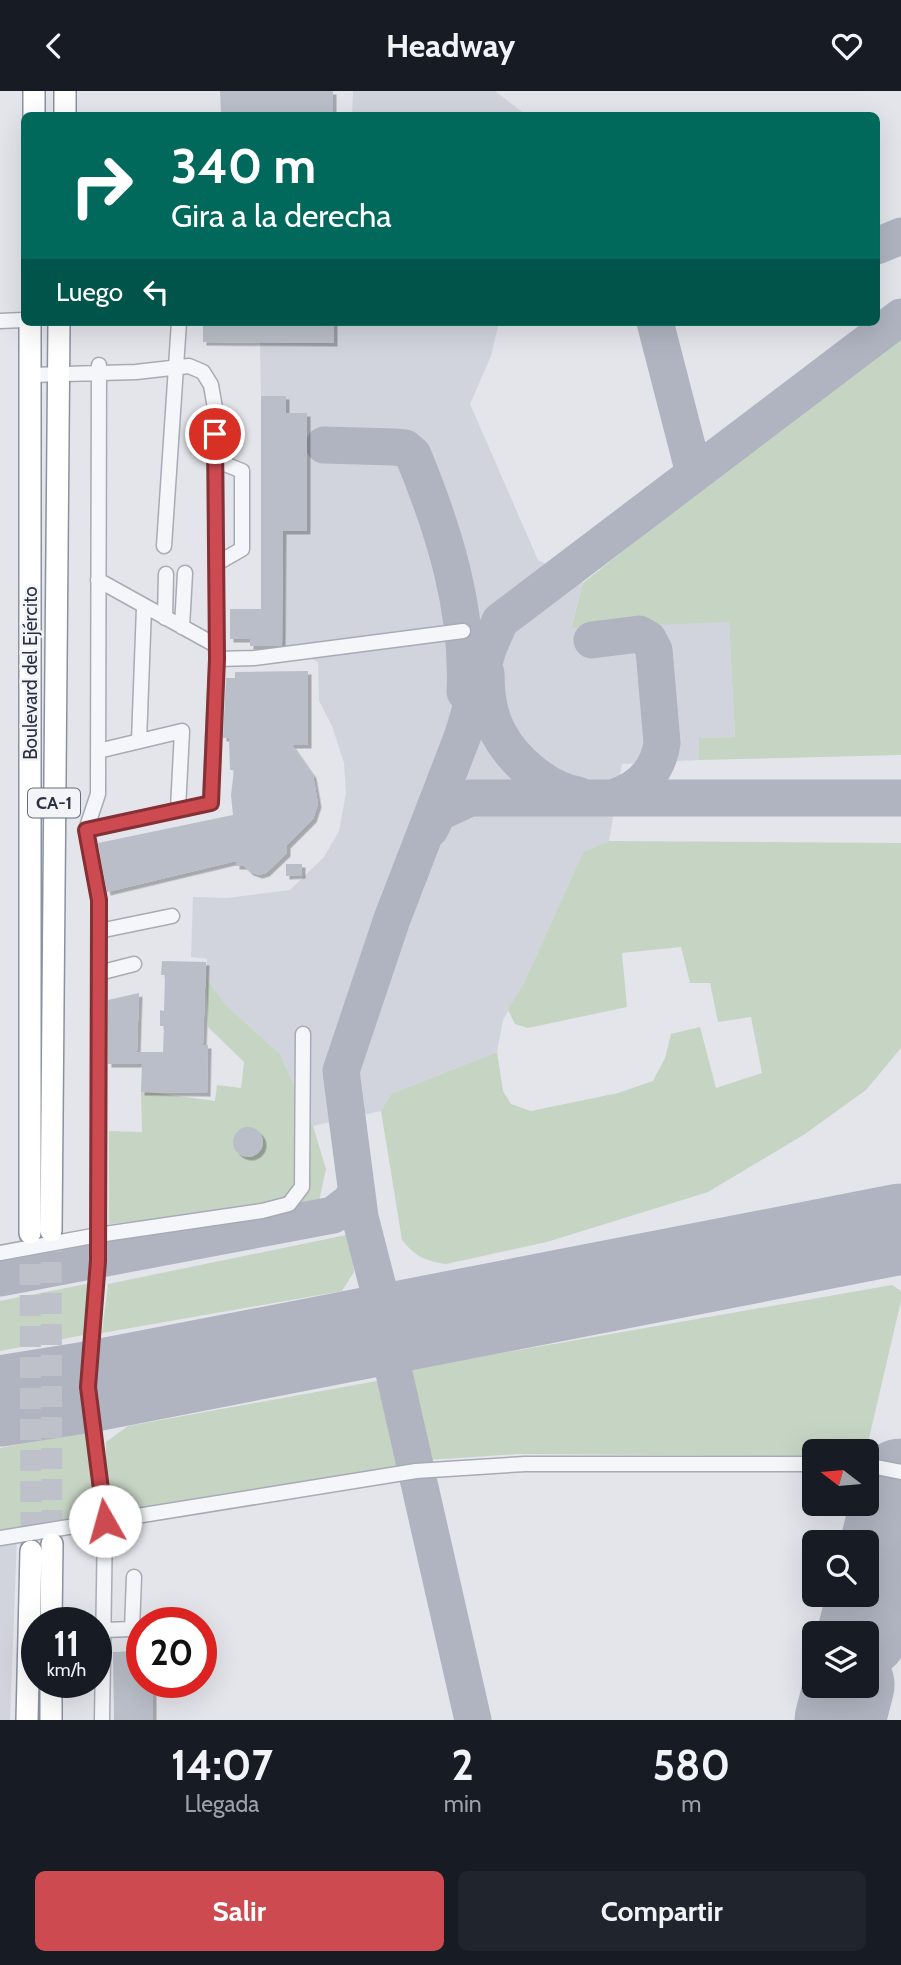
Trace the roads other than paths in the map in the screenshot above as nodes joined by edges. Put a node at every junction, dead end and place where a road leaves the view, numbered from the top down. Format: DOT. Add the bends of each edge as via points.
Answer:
graph roads {
  1 [pos="34,91"];
  2 [pos="65,91"];
  3 [pos="34,112"];
  4 [pos="65,112"];
  5 [pos="21,320"];
  6 [pos="0,321"];
  7 [pos="30,326"];
  8 [pos="59,326"];
  9 [pos="178,326"];
  10 [pos="174,368"];
  11 [pos="99,369"];
  12 [pos="30,370"];
  13 [pos="58,370"];
  14 [pos="215,460"];
  15 [pos="164,546"];
  16 [pos="216,564"];
  17 [pos="185,573"];
  18 [pos="166,574"];
  19 [pos="98,580"];
  20 [pos="144,607"];
  21 [pos="165,618"];
  22 [pos="182,627"];
  23 [pos="463,631"];
  24 [pos="217,652"];
  25 [pos="139,741"];
  26 [pos="98,751"];
  27 [pos="178,809"];
  28 [pos="86,830"];
  29 [pos="172,916"];
  30 [pos="99,931"];
  31 [pos="134,964"];
  32 [pos="99,973"];
  33 [pos="303,1034"];
  34 [pos="98,1235"];
  35 [pos="0,1253"];
  36 [pos="802,1464"];
  37 [pos="879,1468"];
  38 [pos="901,1472"];
  39 [pos="105,1521"];
  40 [pos="0,1538"];
  41 [pos="52,1544"];
  42 [pos="31,1551"];
  43 [pos="134,1577"];
  44 [pos="51,1607"];
  45 [pos="104,1607"];
  46 [pos="112,1630"];
  47 [pos="51,1698"];
  48 [pos="103,1698"];
  49 [pos="27,1720"];
  50 [pos="51,1720"];
  51 [pos="103,1720"];
  1 -- 3 [label="highway"];
  2 -- 4 [label="highway"];
  5 -- 6 [label="street"];
  7 -- 12 [label="highway, Boulevard del Ejército / CA-1"];
  8 -- 13 [label="highway, Boulevard del Ejército / CA-1"];
  9 -- 10 [label="street"];
  10 -- 11 [label="street" via="136,365"];
  10 -- 14 [label="street" via="190,366 203,372 211,386"];
  10 -- 15 [label="street"];
  11 -- 13 [label="street"];
  11 -- 19 [label="street"];
  12 -- 13 [label="street"];
  12 -- 13 [label="highway, Boulevard del Ejército / CA-1" via="40,1232"];
  14 -- 16 [label="street"];
  14 -- 16 [label="street" via="242,471 242,549"];
  16 -- 24 [label="street"];
  17 -- 22 [label="street"];
  18 -- 21 [label="street"];
  19 -- 20 [label="street"];
  19 -- 26 [label="street"];
  20 -- 21 [label="street"];
  20 -- 25 [label="street"];
  21 -- 22 [label="street"];
  22 -- 24 [label="street"];
  23 -- 24 [label="street" via="254,658"];
  24 -- 27 [label="street" via="211,803"];
  25 -- 26 [label="street"];
  25 -- 27 [label="street" via="182,731"];
  26 -- 28 [label="street" via="99,794"];
  27 -- 28 [label="street"];
  28 -- 30 [label="street" via="99,900"];
  29 -- 30 [label="street"];
  30 -- 32 [label="street"];
  31 -- 32 [label="street"];
  32 -- 34 [label="street"];
  33 -- 34 [label="street" via="302,1187 289,1204"];
  34 -- 35 [label="street"];
  34 -- 39 [label="street" via="88,1387"];
  36 -- 39 [label="street" via="525,1464 416,1471"];
  37 -- 38 [label="street"];
  39 -- 40 [label="street"];
  39 -- 45 [label="street"];
  41 -- 44 [label="highway"];
  42 -- 49 [label="highway"];
  43 -- 46 [label="street" via="132,1629"];
  47 -- 50 [label="highway"];
  48 -- 51 [label="street"];
}
